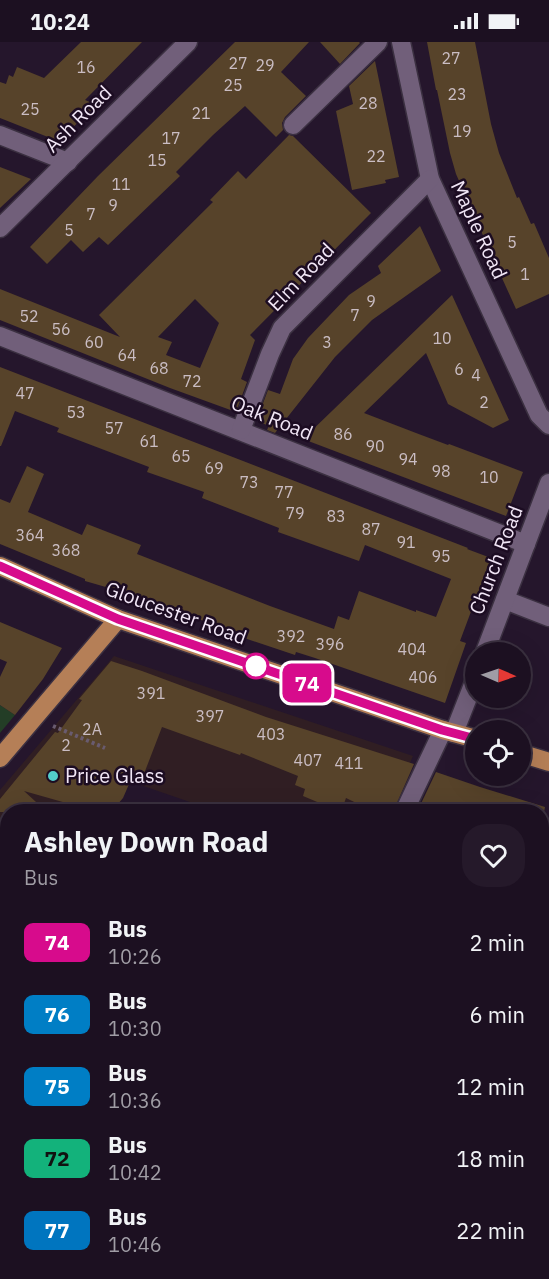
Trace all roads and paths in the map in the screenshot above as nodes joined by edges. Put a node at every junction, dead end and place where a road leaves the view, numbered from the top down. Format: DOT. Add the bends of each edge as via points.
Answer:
graph roads {
  1 [pos="188,42"];
  2 [pos="378,42"];
  3 [pos="401,42"];
  4 [pos="294,125"];
  5 [pos="0,135"];
  6 [pos="68,162"];
  7 [pos="430,179"];
  8 [pos="0,228"];
  9 [pos="0,336"];
  10 [pos="549,425"];
  11 [pos="241,430"];
  12 [pos="549,483"];
  13 [pos="526,544"];
  14 [pos="0,566"];
  15 [pos="505,600"];
  16 [pos="549,617"];
  17 [pos="118,619"];
  18 [pos="489,642"];
  19 [pos="465,698"];
  20 [pos="34,718"];
  21 [pos="448,731"];
  22 [pos="465,736"];
  23 [pos="105,748"];
  24 [pos="531,756"];
  25 [pos="0,758"];
  26 [pos="549,762"];
  27 [pos="408,804"];
  1 -- 6 [label="street, Ash Road"];
  2 -- 4 [label="street"];
  3 -- 7 [label="street, Maple Road"];
  5 -- 6 [label="street"];
  6 -- 8 [label="street, Ash Road"];
  7 -- 10 [label="street, Maple Road" via="539,415"];
  7 -- 11 [label="street, Elm Road" via="282,328"];
  9 -- 11 [label="street, Oak Road"];
  11 -- 13 [label="street, Oak Road"];
  12 -- 13 [label="street, Church Road"];
  13 -- 15 [label="street, Church Road"];
  14 -- 17 [label="main road, Gloucester Road"];
  15 -- 16 [label="street"];
  15 -- 18 [label="street, Church Road"];
  17 -- 20 [label="main road"];
  17 -- 21 [label="main road, Gloucester Road"];
  19 -- 21 [label="street"];
  20 -- 23 [label="path"];
  20 -- 25 [label="main road"];
  21 -- 22 [label="main road, Gloucester Road"];
  21 -- 27 [label="street"];
  24 -- 26 [label="main road"];
}
